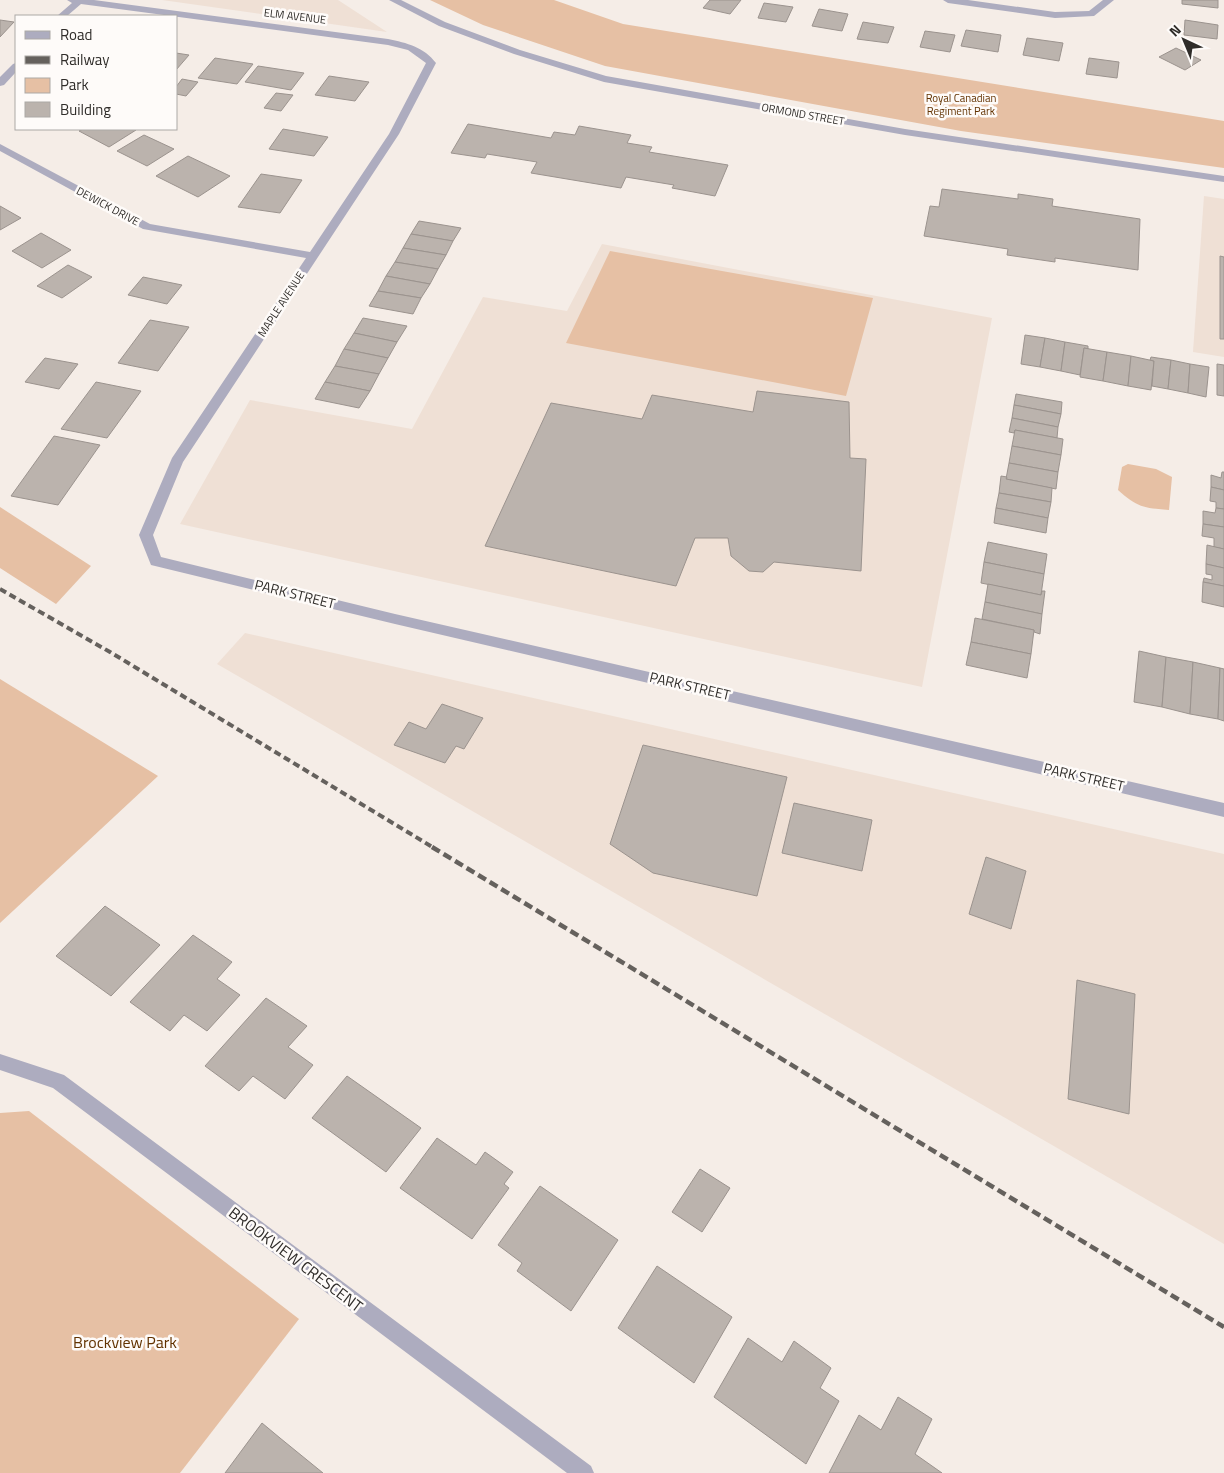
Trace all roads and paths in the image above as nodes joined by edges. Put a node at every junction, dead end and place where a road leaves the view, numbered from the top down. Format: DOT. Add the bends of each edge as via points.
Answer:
graph roads {
  1 [pos="394,0"];
  2 [pos="948,0"];
  3 [pos="1109,0"];
  4 [pos="76,1"];
  5 [pos="63,15"];
  6 [pos="423,54"];
  7 [pos="15,67"];
  8 [pos="0,83"];
  9 [pos="0,147"];
  10 [pos="1224,179"];
  11 [pos="313,256"];
  12 [pos="156,561"];
  13 [pos="1224,810"];
  14 [pos="0,1062"];
  15 [pos="584,1473"];
  1 -- 10 [label="street, ORMOND STREET" via="442,24 516,52 604,78 905,132"];
  2 -- 3 [label="street" via="1055,15 1091,14"];
  4 -- 5 [label="street"];
  4 -- 6 [label="street, ELM AVENUE" via="371,39 406,45"];
  6 -- 11 [label="street, MAPLE AVENUE" via="431,63 394,134"];
  7 -- 8 [label="street"];
  9 -- 11 [label="street, DEWICK DRIVE" via="147,227"];
  11 -- 12 [label="street, MAPLE AVENUE" via="177,461 146,535"];
  12 -- 13 [label="street, PARK STREET"];
  14 -- 15 [label="street, BROOKVIEW CRESCENT" via="58,1081"];
}
